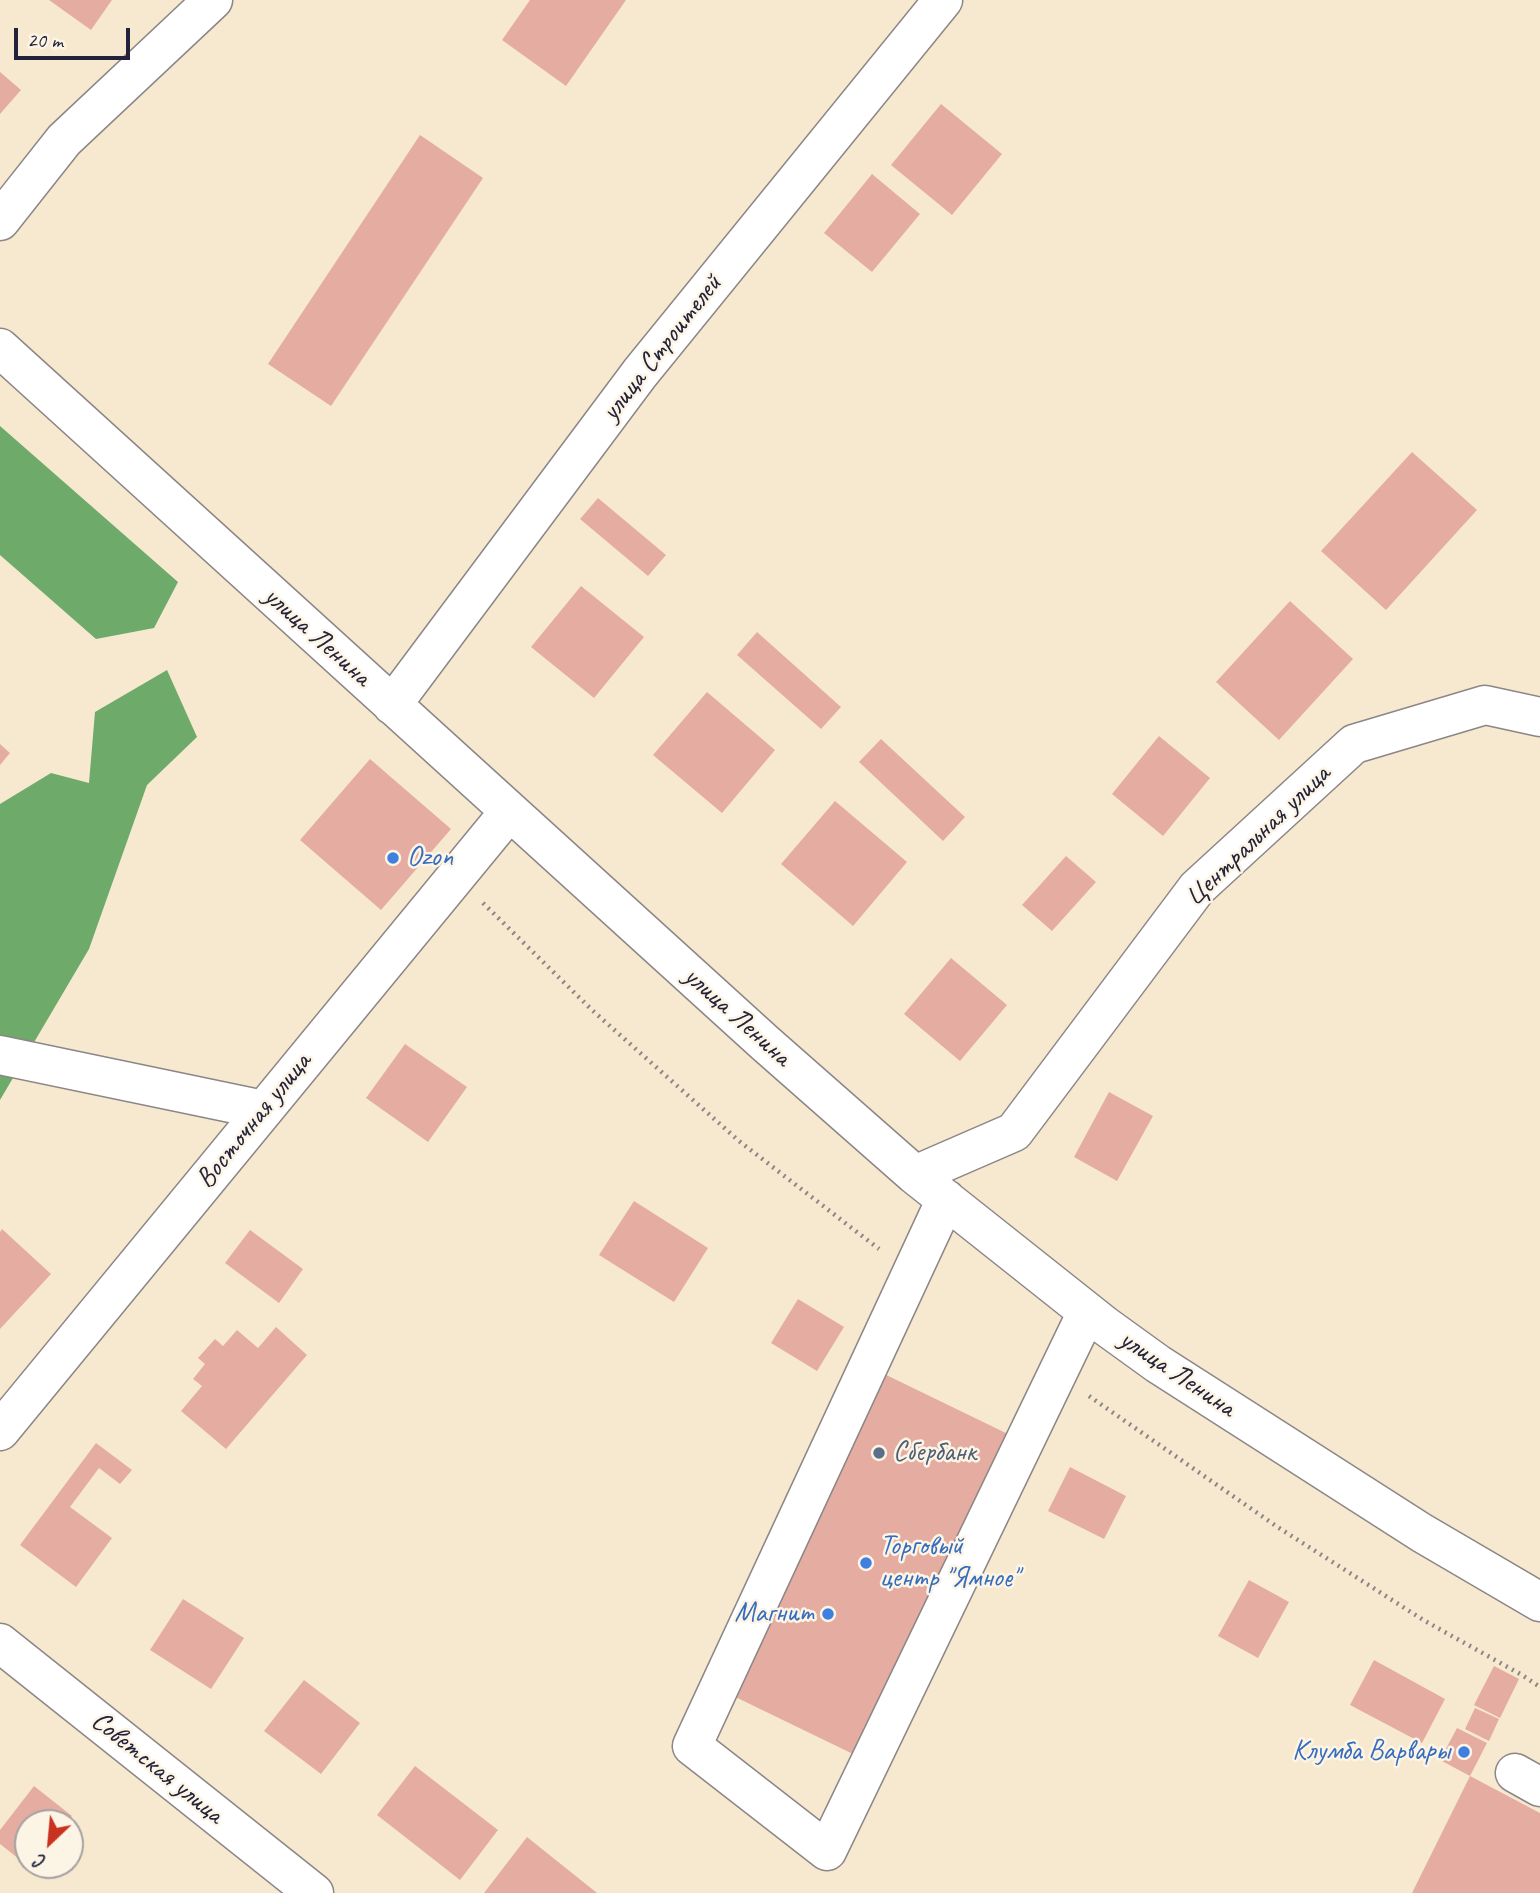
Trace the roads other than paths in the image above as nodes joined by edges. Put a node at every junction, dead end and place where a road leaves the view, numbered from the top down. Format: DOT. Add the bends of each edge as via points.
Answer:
graph roads {
  1 [pos="213,0"];
  2 [pos="943,0"];
  3 [pos="0,222"];
  4 [pos="0,348"];
  5 [pos="392,705"];
  6 [pos="1540,717"];
  7 [pos="509,812"];
  8 [pos="0,1055"];
  9 [pos="264,1110"];
  10 [pos="915,1175"];
  11 [pos="946,1199"];
  12 [pos="1087,1312"];
  13 [pos="0,1431"];
  14 [pos="1540,1602"];
  15 [pos="0,1643"];
  16 [pos="314,1893"];
  1 -- 3 [label="street" via="64,140"];
  2 -- 5 [label="street, улица Строителей" via="639,373"];
  4 -- 5 [label="street, улица Ленина"];
  5 -- 7 [label="street, улица Ленина"];
  6 -- 10 [label="street, Центральная улица" via="1485,705 1354,744 1197,888 1014,1132"];
  7 -- 9 [label="street, Восточная улица"];
  7 -- 10 [label="street, улица Ленина"];
  8 -- 9 [label="street"];
  9 -- 13 [label="street, Восточная улица"];
  10 -- 11 [label="street, улица Ленина"];
  11 -- 12 [label="street, улица Ленина"];
  11 -- 12 [label="street" via="692,1746 827,1851"];
  12 -- 14 [label="street, улица Ленина" via="1170,1371 1422,1533"];
  15 -- 16 [label="street, Советская улица"];
}
